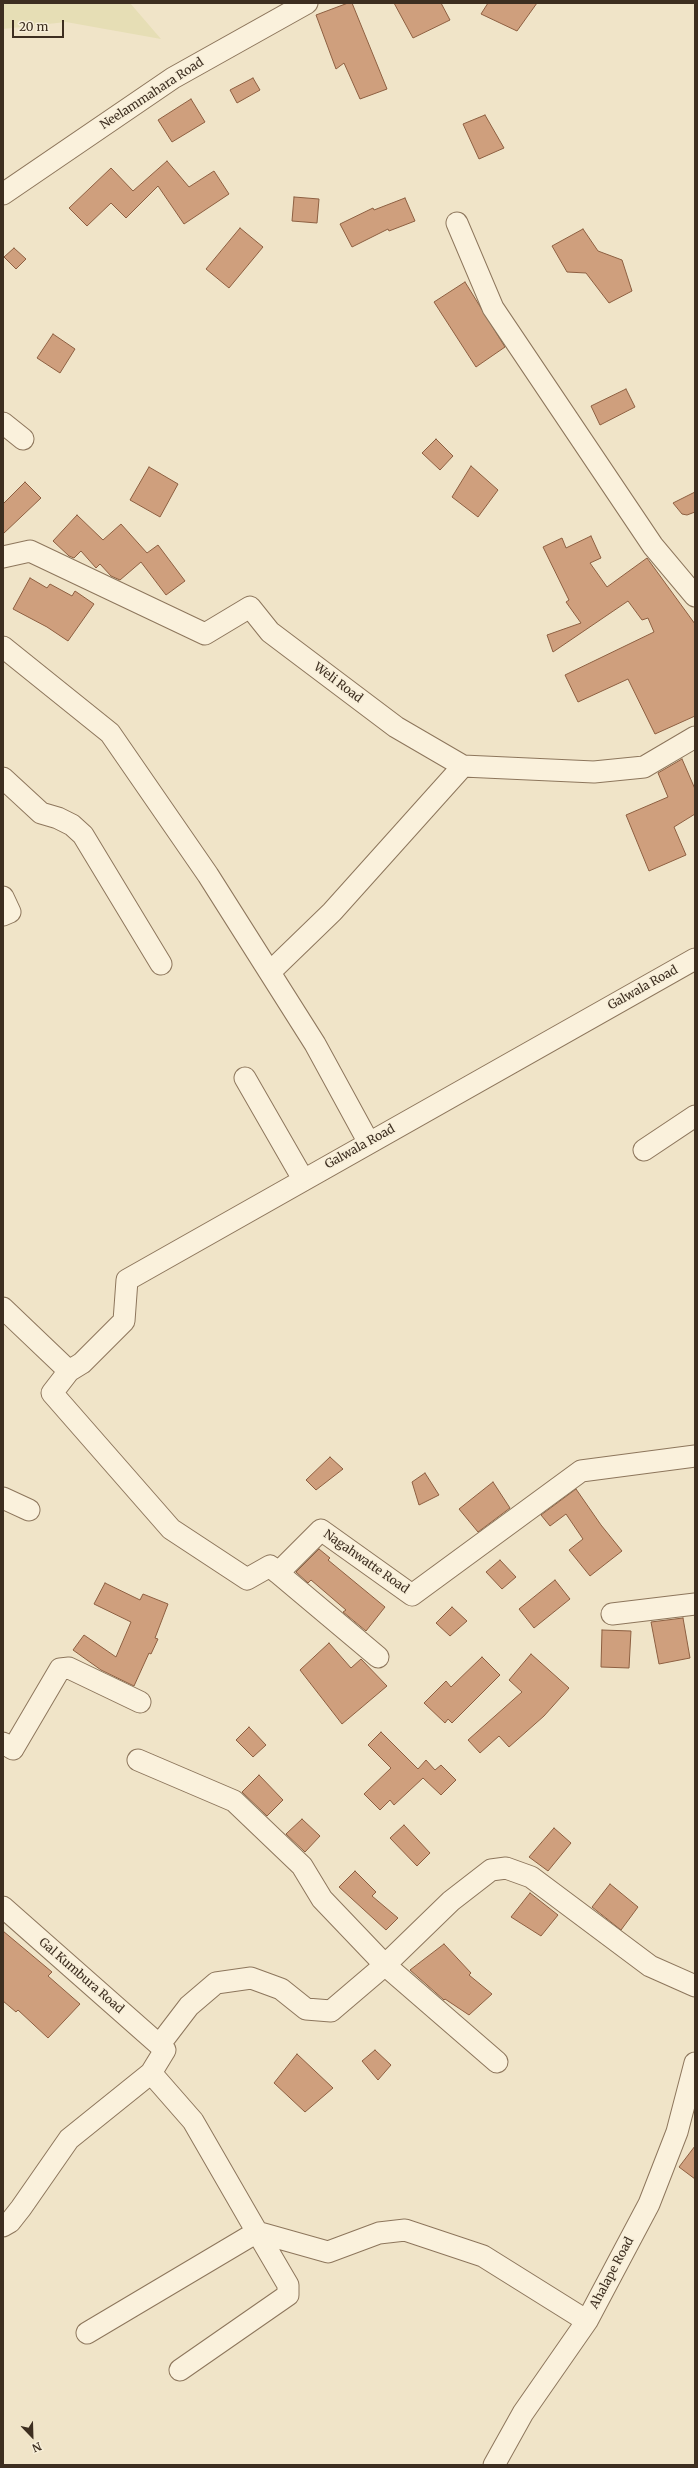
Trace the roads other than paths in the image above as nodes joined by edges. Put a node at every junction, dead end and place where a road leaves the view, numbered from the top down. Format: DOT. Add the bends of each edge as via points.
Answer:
graph roads {
  1 [pos="307,3"];
  2 [pos="3,194"];
  3 [pos="457,224"];
  4 [pos="3,423"];
  5 [pos="23,439"];
  6 [pos="3,557"];
  7 [pos="695,596"];
  8 [pos="3,647"];
  9 [pos="695,737"];
  10 [pos="463,766"];
  11 [pos="3,778"];
  12 [pos="3,897"];
  13 [pos="3,915"];
  14 [pos="695,959"];
  15 [pos="161,964"];
  16 [pos="270,972"];
  17 [pos="245,1078"];
  18 [pos="695,1116"];
  19 [pos="369,1143"];
  20 [pos="644,1150"];
  21 [pos="303,1179"];
  22 [pos="3,1308"];
  23 [pos="69,1371"];
  24 [pos="695,1456"];
  25 [pos="3,1498"];
  26 [pos="29,1510"];
  27 [pos="278,1573"];
  28 [pos="695,1604"];
  29 [pos="612,1614"];
  30 [pos="378,1658"];
  31 [pos="140,1702"];
  32 [pos="3,1743"];
  33 [pos="138,1760"];
  34 [pos="3,1907"];
  35 [pos="384,1965"];
  36 [pos="695,1986"];
  37 [pos="160,2044"];
  38 [pos="497,2062"];
  39 [pos="695,2063"];
  40 [pos="151,2073"];
  41 [pos="3,2226"];
  42 [pos="257,2232"];
  43 [pos="587,2321"];
  44 [pos="87,2333"];
  45 [pos="180,2370"];
  46 [pos="494,2465"];
  1 -- 2 [label="street, Neelammahara Road" via="173,78"];
  3 -- 7 [label="street" via="493,308 653,546"];
  4 -- 5 [label="street"];
  6 -- 10 [label="street, Weli Road" via="30,551 205,634 250,607 270,632 396,727"];
  8 -- 16 [label="street" via="110,733 208,875"];
  9 -- 10 [label="street, Weli Road" via="644,767 594,772"];
  10 -- 16 [label="street" via="332,912"];
  11 -- 15 [label="street" via="41,814 72,825 82,835"];
  12 -- 13 [label="street" via="10,912"];
  14 -- 19 [label="street, Galwala Road"];
  16 -- 19 [label="street" via="315,1044"];
  17 -- 21 [label="street"];
  18 -- 20 [label="street"];
  19 -- 21 [label="street, Galwala Road"];
  21 -- 23 [label="street, Galwala Road" via="127,1280 124,1320 82,1363"];
  22 -- 23 [label="street"];
  23 -- 27 [label="street" via="52,1393 171,1529 247,1579 270,1566"];
  24 -- 27 [label="street, Nagahwatte Road" via="581,1471 412,1595 321,1530"];
  25 -- 26 [label="street"];
  27 -- 30 [label="street"];
  28 -- 29 [label="street"];
  31 -- 32 [label="street" via="68,1668 60,1669 13,1749"];
  33 -- 35 [label="street" via="234,1801 302,1866 322,1900"];
  34 -- 37 [label="street, Gal Kumbura Road"];
  35 -- 36 [label="street" via="451,1901 491,1870 506,1868 531,1877 650,1966"];
  35 -- 37 [label="street" via="331,2011 306,2009 281,1989 251,1978 216,1983 189,2006"];
  35 -- 38 [label="street"];
  37 -- 40 [label="street" via="165,2050"];
  39 -- 43 [label="street, Ahalape Road" via="677,2132 649,2204"];
  40 -- 41 [label="street" via="69,2139 21,2208 10,2222"];
  40 -- 42 [label="street" via="193,2121"];
  42 -- 43 [label="street" via="328,2252 379,2232 404,2230 483,2256"];
  42 -- 44 [label="street"];
  42 -- 45 [label="street" via="288,2285 288,2295"];
  43 -- 46 [label="street, Ahalape Road" via="522,2413"];
}
